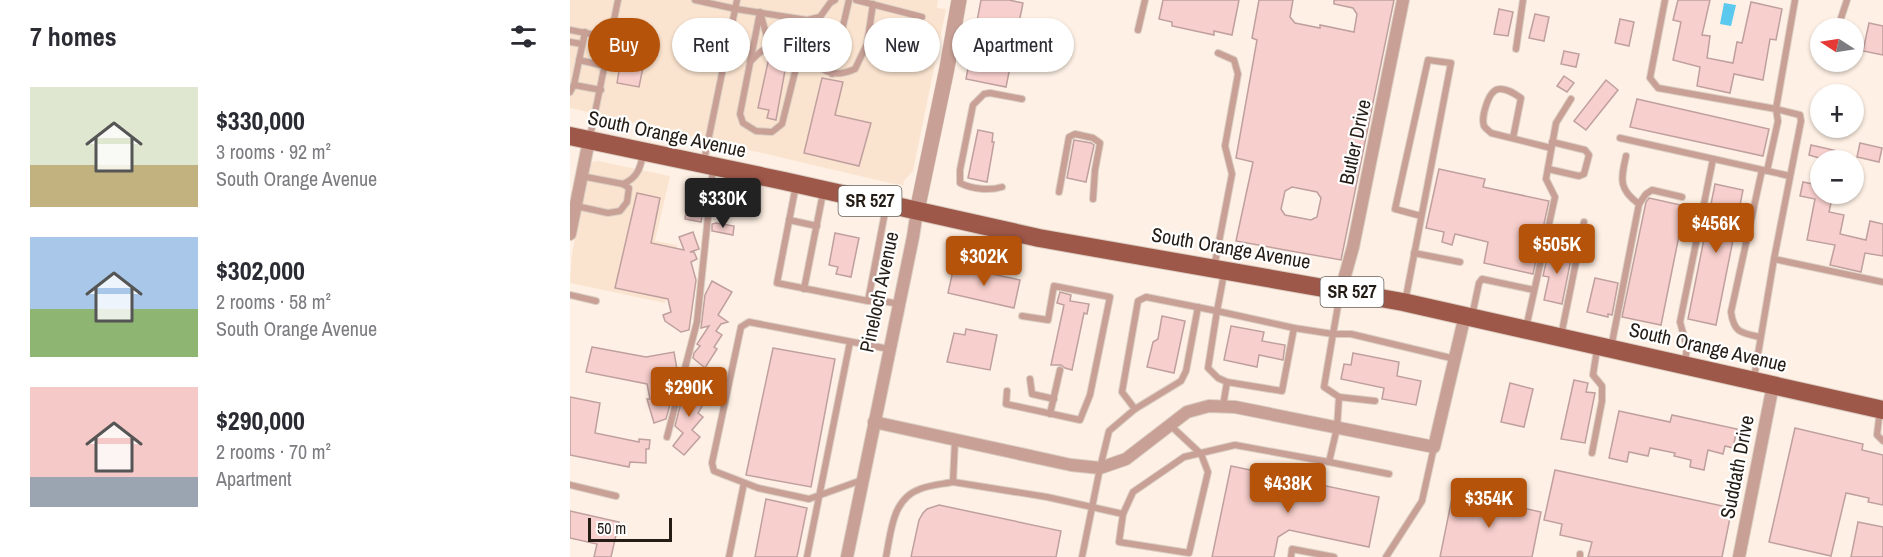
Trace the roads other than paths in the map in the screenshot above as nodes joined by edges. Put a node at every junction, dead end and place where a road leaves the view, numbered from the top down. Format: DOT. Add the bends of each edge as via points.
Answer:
graph roads {
  1 [pos="618,0"];
  2 [pos="695,0"];
  3 [pos="738,0"];
  4 [pos="835,0"];
  5 [pos="849,0"];
  6 [pos="856,0"];
  7 [pos="959,0"];
  8 [pos="1145,0"];
  9 [pos="1402,0"];
  10 [pos="1523,0"];
  11 [pos="1665,0"];
  12 [pos="1795,0"];
  13 [pos="1847,0"];
  14 [pos="873,4"];
  15 [pos="736,9"];
  16 [pos="760,12"];
  17 [pos="922,17"];
  18 [pos="615,18"];
  19 [pos="795,18"];
  20 [pos="816,18"];
  21 [pos="1841,18"];
  22 [pos="762,20"];
  23 [pos="570,30"];
  24 [pos="1138,30"];
  25 [pos="585,32"];
  26 [pos="588,33"];
  27 [pos="570,42"];
  28 [pos="582,44"];
  29 [pos="1516,48"];
  30 [pos="762,50"];
  31 [pos="1218,53"];
  32 [pos="579,60"];
  33 [pos="588,62"];
  34 [pos="750,62"];
  35 [pos="604,72"];
  36 [pos="748,72"];
  37 [pos="795,72"];
  38 [pos="826,72"];
  39 [pos="832,74"];
  40 [pos="572,88"];
  41 [pos="601,90"];
  42 [pos="1022,99"];
  43 [pos="1571,99"];
  44 [pos="1776,109"];
  45 [pos="570,136"];
  46 [pos="1513,138"];
  47 [pos="1620,138"];
  48 [pos="589,140"];
  49 [pos="1552,145"];
  50 [pos="644,152"];
  51 [pos="1626,156"];
  52 [pos="1713,159"];
  53 [pos="708,166"];
  54 [pos="1548,169"];
  55 [pos="1765,170"];
  56 [pos="581,176"];
  57 [pos="1790,176"];
  58 [pos="623,184"];
  59 [pos="796,184"];
  60 [pos="1002,187"];
  61 [pos="824,190"];
  62 [pos="1059,192"];
  63 [pos="1682,197"];
  64 [pos="1093,199"];
  65 [pos="887,204"];
  66 [pos="1639,204"];
  67 [pos="576,206"];
  68 [pos="917,211"];
  69 [pos="1421,216"];
  70 [pos="789,220"];
  71 [pos="1584,222"];
  72 [pos="816,226"];
  73 [pos="570,234"];
  74 [pos="1414,253"];
  75 [pos="1774,259"];
  76 [pos="1460,262"];
  77 [pos="1219,269"];
  78 [pos="1883,282"];
  79 [pos="804,289"];
  80 [pos="1341,290"];
  81 [pos="1534,290"];
  82 [pos="570,296"];
  83 [pos="596,301"];
  84 [pos="868,301"];
  85 [pos="1405,302"];
  86 [pos="899,304"];
  87 [pos="1198,307"];
  88 [pos="1217,311"];
  89 [pos="1022,316"];
  90 [pos="1469,316"];
  91 [pos="1294,328"];
  92 [pos="1526,329"];
  93 [pos="1333,334"];
  94 [pos="1560,337"];
  95 [pos="1760,337"];
  96 [pos="849,342"];
  97 [pos="1604,347"];
  98 [pos="889,349"];
  99 [pos="1455,359"];
  100 [pos="1684,365"];
  101 [pos="1060,370"];
  102 [pos="1030,379"];
  103 [pos="1753,381"];
  104 [pos="1227,382"];
  105 [pos="1773,385"];
  106 [pos="1007,391"];
  107 [pos="1339,398"];
  108 [pos="1054,399"];
  109 [pos="1375,401"];
  110 [pos="1223,407"];
  111 [pos="1135,409"];
  112 [pos="1882,410"];
  113 [pos="1050,414"];
  114 [pos="874,422"];
  115 [pos="1170,425"];
  116 [pos="1337,428"];
  117 [pos="667,437"];
  118 [pos="955,440"];
  119 [pos="1883,441"];
  120 [pos="1434,447"];
  121 [pos="1592,453"];
  122 [pos="1201,454"];
  123 [pos="1329,462"];
  124 [pos="1100,468"];
  125 [pos="1389,474"];
  126 [pos="862,480"];
  127 [pos="953,482"];
  128 [pos="744,483"];
  129 [pos="570,485"];
  130 [pos="820,495"];
  131 [pos="616,496"];
  132 [pos="1092,508"];
  133 [pos="1123,514"];
  134 [pos="729,557"];
  135 [pos="807,557"];
  136 [pos="847,557"];
  137 [pos="886,557"];
  138 [pos="1082,557"];
  139 [pos="1291,557"];
  140 [pos="1334,557"];
  141 [pos="1386,557"];
  142 [pos="1739,557"];
  1 -- 18 [label="lane"];
  2 -- 15 [label="lane"];
  3 -- 15 [label="lane"];
  4 -- 20 [label="lane"];
  5 -- 39 [label="lane"];
  6 -- 14 [label="lane"];
  7 -- 68 [label="street, Pineloch Avenue"];
  8 -- 24 [label="lane"];
  9 -- 80 [label="street, Butler Drive"];
  10 -- 29 [label="lane"];
  11 -- 44 [label="lane" via="1650,78 1658,88"];
  12 -- 44 [label="lane"];
  13 -- 21 [label="lane"];
  14 -- 17 [label="lane"];
  14 -- 39 [label="lane" via="867,44 855,69 842,75"];
  15 -- 16 [label="lane"];
  15 -- 53 [label="lane"];
  16 -- 19 [label="lane"];
  16 -- 22 [label="lane"];
  16 -- 34 [label="lane"];
  23 -- 25 [label="lane"];
  25 -- 26 [label="lane"];
  25 -- 28 [label="lane"];
  27 -- 28 [label="lane"];
  28 -- 32 [label="lane"];
  30 -- 34 [label="lane"];
  31 -- 77 [label="lane" via="1234,60 1238,74 1225,146 1232,174"];
  32 -- 33 [label="lane"];
  32 -- 40 [label="lane"];
  35 -- 41 [label="lane"];
  36 -- 37 [label="lane" via="740,114 743,123 756,131 772,132 782,124"];
  38 -- 39 [label="lane"];
  40 -- 41 [label="lane"];
  41 -- 48 [label="lane"];
  42 -- 60 [label="lane" via="984,93 973,105 960,183 992,190"];
  43 -- 49 [label="lane" via="1556,123"];
  44 -- 55 [label="lane" via="1778,121"];
  44 -- 57 [label="lane" via="1800,116 1802,121"];
  45 -- 48 [label="main road, South Orange Avenue / SR 527"];
  46 -- 46 [label="lane" via="1491,133 1484,126 1489,96 1494,91 1509,91 1521,98"];
  46 -- 49 [label="lane"];
  47 -- 52 [label="lane"];
  48 -- 50 [label="main road, South Orange Avenue / SR 527"];
  48 -- 56 [label="street"];
  49 -- 54 [label="lane"];
  49 -- 54 [label="lane" via="1588,152 1586,170 1578,176"];
  50 -- 53 [label="main road, South Orange Avenue / SR 527"];
  50 -- 58 [label="lane" via="632,180"];
  51 -- 66 [label="lane" via="1623,188"];
  52 -- 55 [label="lane"];
  52 -- 100 [label="lane" via="1680,322 1687,347"];
  53 -- 59 [label="main road, South Orange Avenue / SR 527"];
  53 -- 117 [label="lane" via="697,322"];
  54 -- 81 [label="lane" via="1546,179 1555,197"];
  55 -- 57 [label="lane"];
  55 -- 95 [label="lane" via="1731,312 1737,330"];
  56 -- 58 [label="lane"];
  56 -- 67 [label="street"];
  57 -- 75 [label="lane"];
  58 -- 67 [label="lane" via="628,188 627,202 620,211 608,213"];
  59 -- 61 [label="main road, South Orange Avenue / SR 527"];
  59 -- 70 [label="lane"];
  61 -- 65 [label="main road, South Orange Avenue / SR 527"];
  61 -- 72 [label="lane"];
  62 -- 64 [label="lane" via="1070,137 1076,134 1100,143"];
  63 -- 66 [label="lane" via="1652,190"];
  65 -- 68 [label="main road, South Orange Avenue / SR 527"];
  65 -- 84 [label="lane"];
  66 -- 97 [label="lane"];
  67 -- 73 [label="street"];
  68 -- 77 [label="main road, South Orange Avenue / SR 527" via="1037,238"];
  68 -- 86 [label="street, Pineloch Avenue"];
  69 -- 69 [label="lane" via="1395,209 1428,60 1451,63"];
  69 -- 74 [label="lane"];
  70 -- 72 [label="lane"];
  70 -- 79 [label="lane" via="777,283"];
  71 -- 94 [label="lane"];
  72 -- 79 [label="lane"];
  74 -- 76 [label="lane"];
  74 -- 85 [label="lane"];
  75 -- 78 [label="lane"];
  75 -- 95 [label="lane"];
  77 -- 80 [label="main road, South Orange Avenue / SR 527"];
  77 -- 88 [label="lane"];
  79 -- 84 [label="lane"];
  80 -- 85 [label="main road, South Orange Avenue / SR 527"];
  80 -- 93 [label="lane"];
  81 -- 90 [label="lane" via="1482,279"];
  81 -- 92 [label="lane"];
  82 -- 83 [label="lane"];
  84 -- 86 [label="lane"];
  85 -- 90 [label="main road, South Orange Avenue / SR 527"];
  86 -- 98 [label="street, Pineloch Avenue"];
  87 -- 88 [label="lane"];
  87 -- 111 [label="lane" via="1181,381"];
  87 -- 111 [label="lane" via="1146,297 1138,301 1122,392"];
  88 -- 91 [label="lane"];
  88 -- 104 [label="lane" via="1208,368"];
  89 -- 113 [label="lane" via="1048,320 1054,286 1110,297 1090,395 1080,420"];
  90 -- 92 [label="main road, South Orange Avenue / SR 527"];
  90 -- 99 [label="street"];
  91 -- 93 [label="lane"];
  91 -- 104 [label="lane" via="1282,391"];
  92 -- 94 [label="main road, South Orange Avenue / SR 527"];
  93 -- 99 [label="lane" via="1351,333"];
  93 -- 107 [label="lane" via="1324,387"];
  94 -- 97 [label="main road, South Orange Avenue / SR 527"];
  95 -- 103 [label="lane"];
  96 -- 98 [label="lane"];
  96 -- 128 [label="lane" via="749,322 741,327 712,464 714,471"];
  96 -- 130 [label="lane"];
  97 -- 100 [label="main road, South Orange Avenue / SR 527"];
  97 -- 121 [label="lane" via="1593,375 1602,386 1602,401"];
  98 -- 114 [label="street, Pineloch Avenue"];
  99 -- 120 [label="street"];
  100 -- 103 [label="main road, South Orange Avenue / SR 527"];
  101 -- 108 [label="lane"];
  102 -- 108 [label="lane" via="1032,394"];
  103 -- 105 [label="main road, South Orange Avenue / SR 527"];
  104 -- 110 [label="lane"];
  105 -- 112 [label="main road, South Orange Avenue / SR 527"];
  105 -- 142 [label="street, Suddath Drive"];
  106 -- 113 [label="lane" via="1006,404"];
  107 -- 109 [label="lane"];
  107 -- 116 [label="lane"];
  108 -- 113 [label="lane"];
  110 -- 115 [label="street" via="1188,412"];
  110 -- 116 [label="street"];
  111 -- 124 [label="lane" via="1109,430"];
  112 -- 119 [label="lane" via="1877,435"];
  114 -- 118 [label="street"];
  114 -- 126 [label="street, Pineloch Avenue"];
  115 -- 122 [label="lane"];
  115 -- 124 [label="street" via="1126,459"];
  116 -- 120 [label="street"];
  116 -- 123 [label="lane"];
  118 -- 124 [label="street"];
  118 -- 127 [label="lane"];
  120 -- 141 [label="lane" via="1422,501"];
  122 -- 123 [label="lane" via="1236,445"];
  122 -- 133 [label="lane" via="1184,457 1133,492"];
  122 -- 133 [label="lane" via="1208,472 1189,553 1119,542"];
  123 -- 125 [label="lane"];
  124 -- 132 [label="lane"];
  126 -- 130 [label="lane"];
  126 -- 136 [label="street, Pineloch Avenue"];
  127 -- 132 [label="lane"];
  127 -- 137 [label="lane" via="919,489 900,503 894,514"];
  128 -- 130 [label="lane" via="809,499"];
  128 -- 134 [label="lane"];
  129 -- 131 [label="lane"];
  130 -- 135 [label="lane"];
  132 -- 133 [label="lane"];
  132 -- 138 [label="lane"];
  139 -- 140 [label="lane" via="1292,549"];
}
